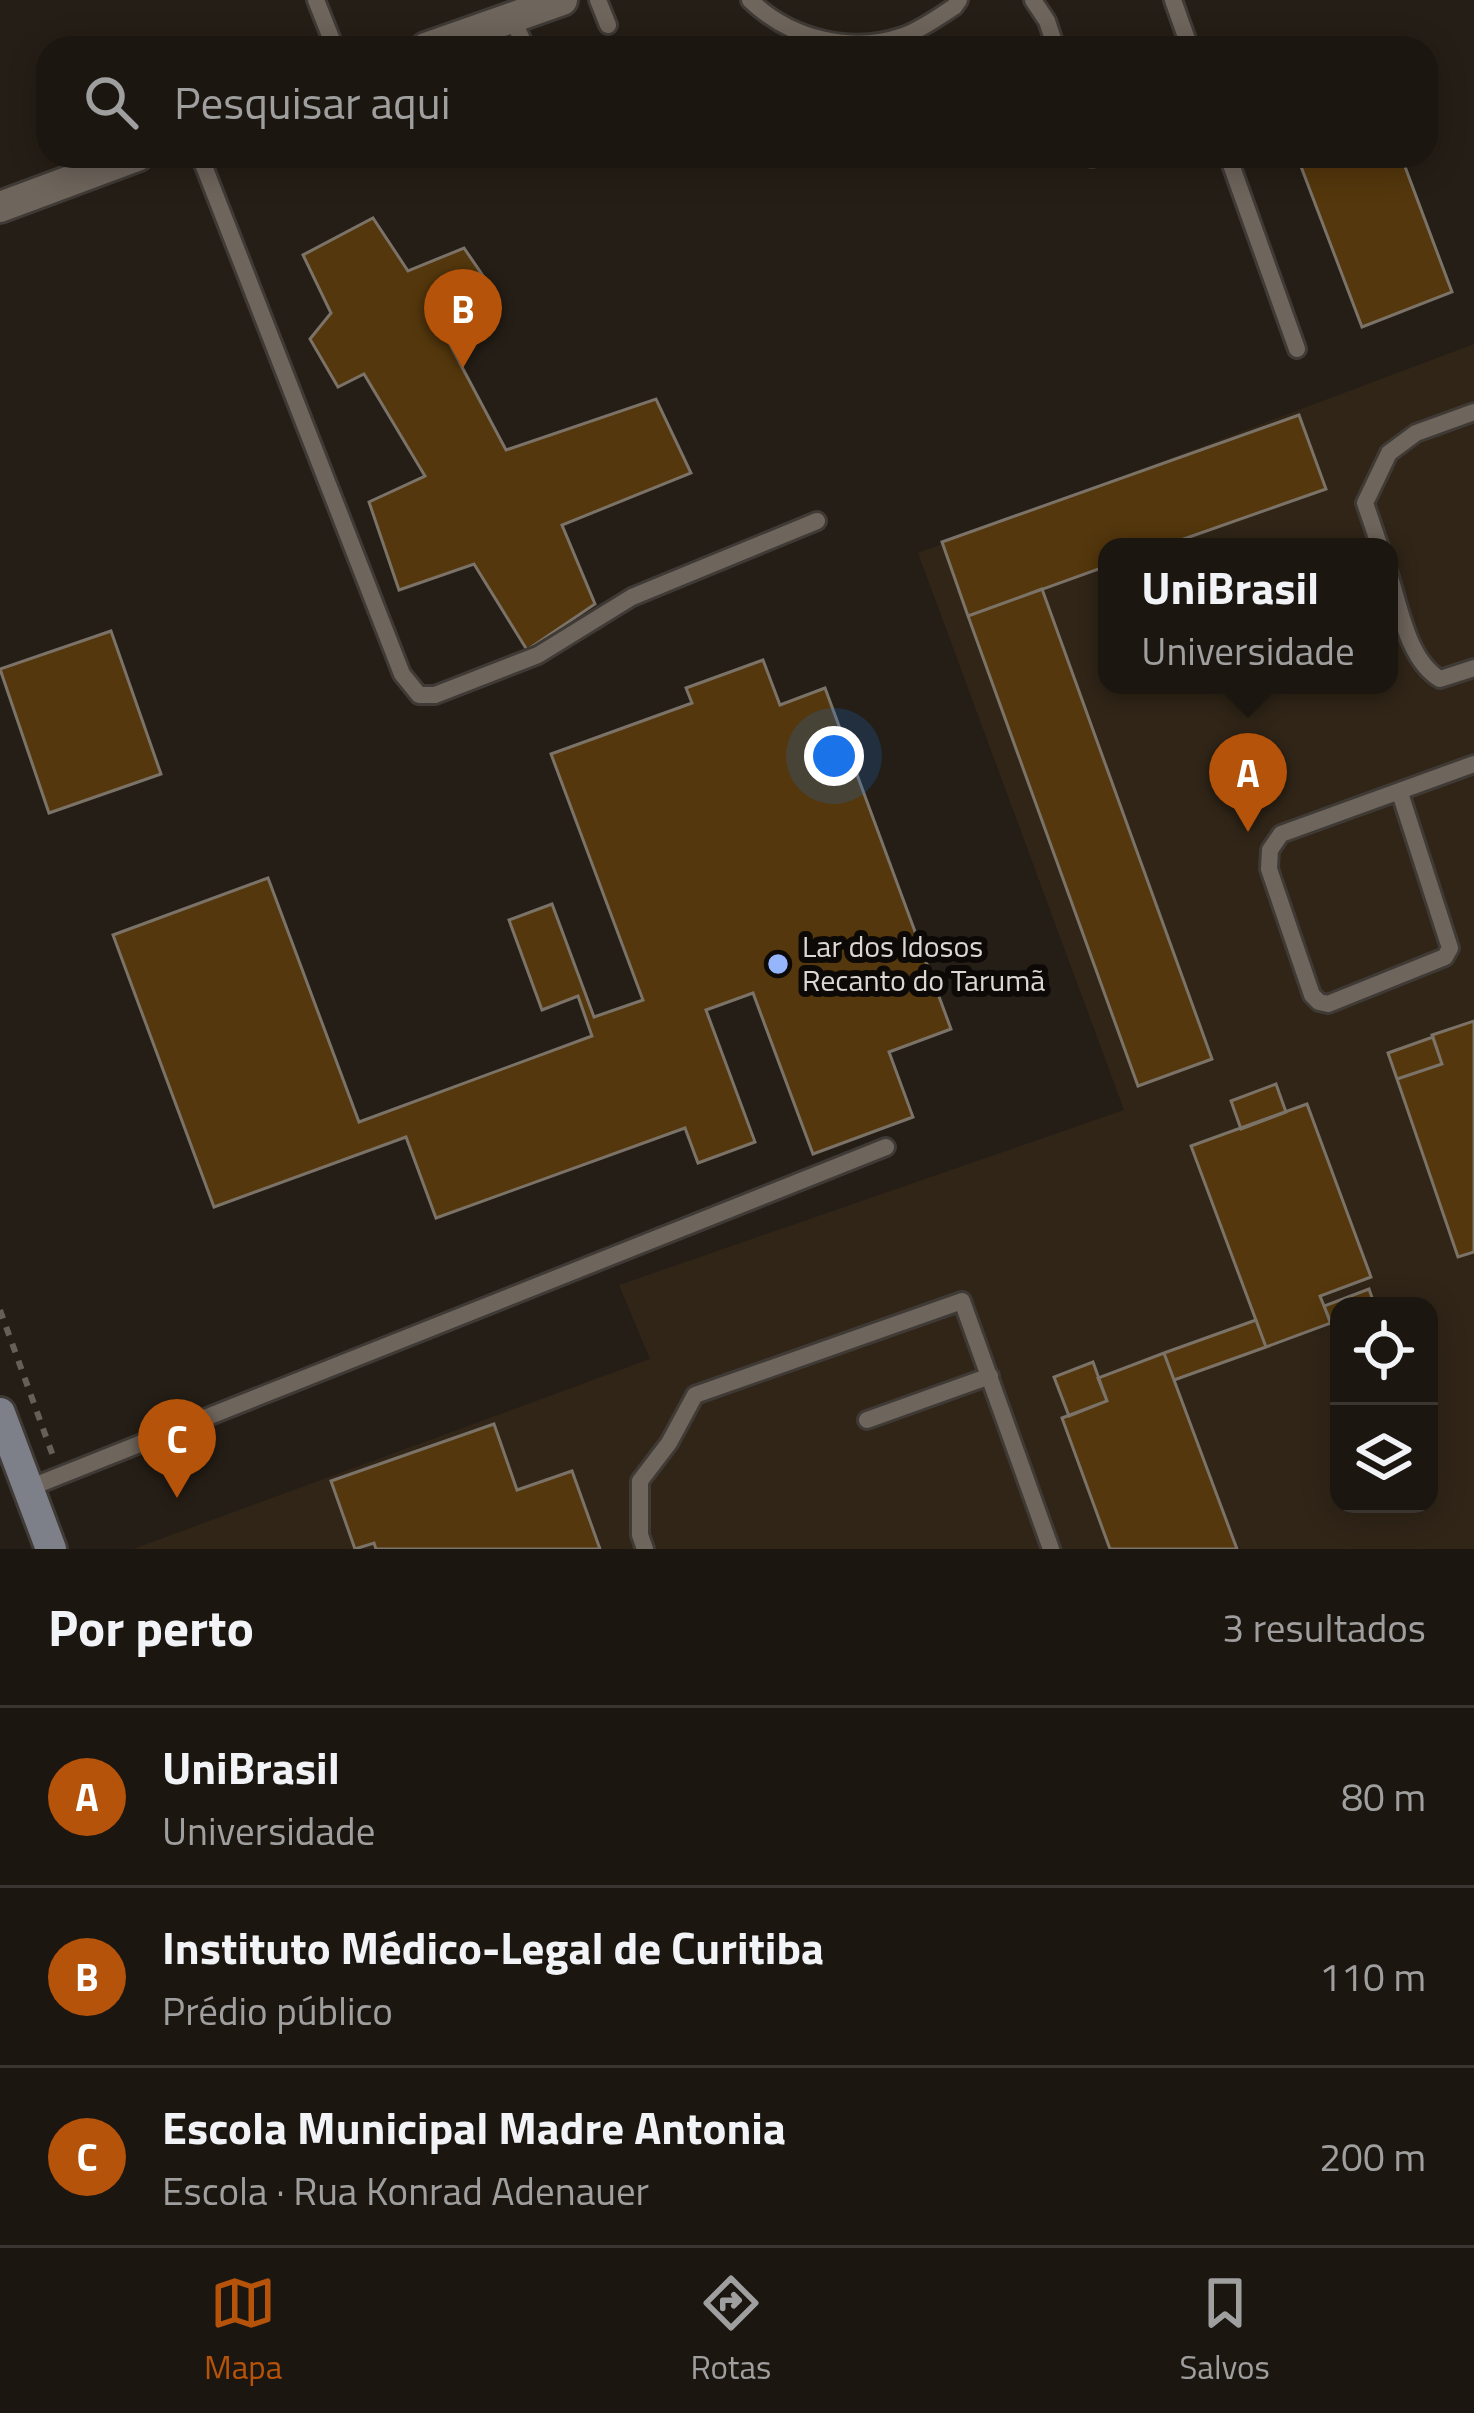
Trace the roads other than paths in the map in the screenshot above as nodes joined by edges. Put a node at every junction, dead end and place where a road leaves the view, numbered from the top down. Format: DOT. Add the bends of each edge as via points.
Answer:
graph roads {
  1 [pos="316,0"];
  2 [pos="562,0"];
  3 [pos="598,0"];
  4 [pos="750,0"];
  5 [pos="959,0"];
  6 [pos="1033,0"];
  7 [pos="1173,0"];
  8 [pos="512,18"];
  9 [pos="608,25"];
  10 [pos="330,36"];
  11 [pos="460,36"];
  12 [pos="520,36"];
  13 [pos="814,36"];
  14 [pos="905,36"];
  15 [pos="1052,36"];
  16 [pos="1186,36"];
  17 [pos="105,168"];
  18 [pos="205,168"];
  19 [pos="1232,168"];
  20 [pos="0,207"];
  21 [pos="1297,350"];
  22 [pos="1474,412"];
  23 [pos="817,521"];
  24 [pos="1377,538"];
  25 [pos="1398,601"];
  26 [pos="1474,668"];
  27 [pos="1474,764"];
  28 [pos="1400,793"];
  29 [pos="886,1147"];
  30 [pos="990,1376"];
  31 [pos="0,1413"];
  32 [pos="867,1420"];
  33 [pos="28,1489"];
  34 [pos="51,1549"];
  35 [pos="645,1549"];
  36 [pos="1051,1549"];
  1 -- 10 [label="lane"];
  2 -- 8 [label="street"];
  3 -- 9 [label="lane"];
  4 -- 13 [label="lane"];
  5 -- 14 [label="lane"];
  6 -- 15 [label="lane"];
  7 -- 16 [label="lane"];
  8 -- 11 [label="street"];
  8 -- 12 [label="lane"];
  17 -- 20 [label="street"];
  18 -- 23 [label="lane" via="402,674 419,695 538,655 632,597"];
  19 -- 21 [label="lane"];
  22 -- 24 [label="lane" via="1416,433 1389,453 1365,503"];
  25 -- 26 [label="lane" via="1426,671 1440,679"];
  27 -- 28 [label="lane"];
  28 -- 28 [label="lane" via="1450,948 1411,972 1319,1002 1269,868 1270,850 1281,834"];
  29 -- 33 [label="lane"];
  30 -- 32 [label="lane"];
  30 -- 35 [label="lane" via="962,1300 695,1395 640,1481"];
  30 -- 36 [label="lane"];
  31 -- 33 [label="main road"];
  33 -- 34 [label="main road"];
}
